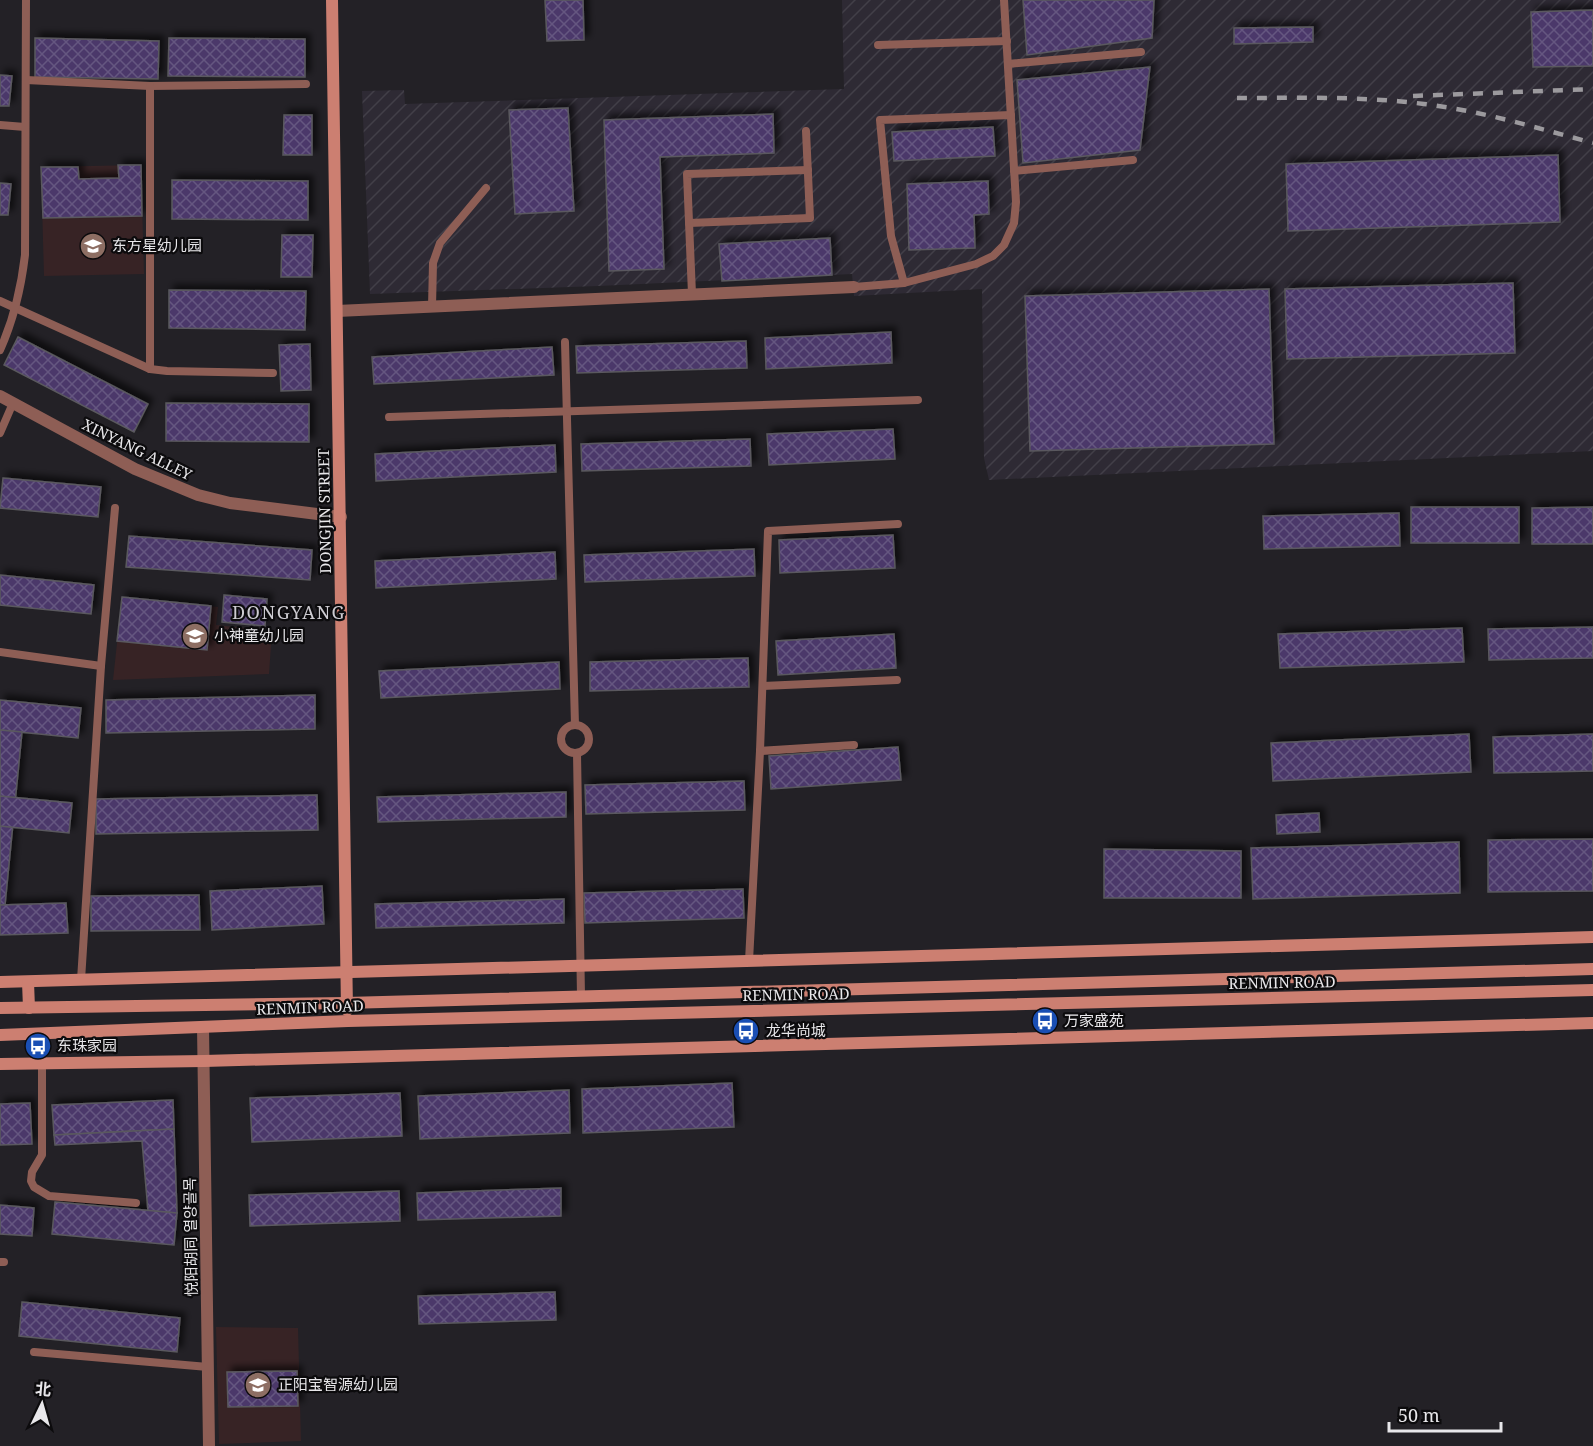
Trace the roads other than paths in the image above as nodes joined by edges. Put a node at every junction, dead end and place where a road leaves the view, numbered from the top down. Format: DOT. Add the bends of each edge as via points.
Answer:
graph roads {
  1 [pos="26,0"];
  2 [pos="332,0"];
  3 [pos="1004,0"];
  4 [pos="1007,41"];
  5 [pos="878,45"];
  6 [pos="1141,52"];
  7 [pos="1008,64"];
  8 [pos="26,80"];
  9 [pos="306,84"];
  10 [pos="150,86"];
  11 [pos="1011,115"];
  12 [pos="0,124"];
  13 [pos="26,127"];
  14 [pos="806,131"];
  15 [pos="1133,160"];
  16 [pos="808,170"];
  17 [pos="1014,171"];
  18 [pos="486,188"];
  19 [pos="689,223"];
  20 [pos="904,283"];
  21 [pos="854,287"];
  22 [pos="692,294"];
  23 [pos="0,301"];
  24 [pos="432,307"];
  25 [pos="16,308"];
  26 [pos="337,311"];
  27 [pos="565,342"];
  28 [pos="0,350"];
  29 [pos="150,369"];
  30 [pos="273,373"];
  31 [pos="0,396"];
  32 [pos="918,400"];
  33 [pos="13,403"];
  34 [pos="567,411"];
  35 [pos="389,417"];
  36 [pos="1,430"];
  37 [pos="115,508"];
  38 [pos="341,517"];
  39 [pos="898,524"];
  40 [pos="0,652"];
  41 [pos="101,666"];
  42 [pos="897,680"];
  43 [pos="763,686"];
  44 [pos="575,724"];
  45 [pos="854,745"];
  46 [pos="760,751"];
  47 [pos="577,753"];
  48 [pos="1593,937"];
  49 [pos="749,961"];
  50 [pos="580,966"];
  51 [pos="1593,969"];
  52 [pos="346,972"];
  53 [pos="81,980"];
  54 [pos="0,982"];
  55 [pos="28,982"];
  56 [pos="1593,990"];
  57 [pos="581,996"];
  58 [pos="346,1003"];
  59 [pos="0,1008"];
  60 [pos="29,1008"];
  61 [pos="348,1021"];
  62 [pos="1593,1023"];
  63 [pos="203,1027"];
  64 [pos="0,1035"];
  65 [pos="204,1061"];
  66 [pos="42,1063"];
  67 [pos="0,1064"];
  68 [pos="136,1203"];
  69 [pos="34,1352"];
  70 [pos="208,1367"];
  71 [pos="209,1446"];
  1 -- 8 [label="lane"];
  2 -- 26 [label="street, DONGJIN STREET"];
  3 -- 4 [label="lane"];
  4 -- 5 [label="lane"];
  4 -- 7 [label="lane"];
  6 -- 7 [label="lane"];
  7 -- 11 [label="lane"];
  8 -- 10 [label="lane"];
  8 -- 13 [label="lane"];
  9 -- 10 [label="lane"];
  10 -- 29 [label="lane"];
  11 -- 17 [label="lane"];
  11 -- 20 [label="lane" via="880,120 891,236"];
  12 -- 13 [label="lane"];
  13 -- 25 [label="lane" via="25,255"];
  14 -- 16 [label="lane"];
  15 -- 17 [label="lane"];
  16 -- 19 [label="lane" via="810,218"];
  16 -- 19 [label="lane" via="687,174"];
  17 -- 20 [label="lane" via="1014,223 1004,245 993,256 975,264"];
  18 -- 24 [label="lane" via="440,243 433,263"];
  19 -- 22 [label="lane"];
  20 -- 21 [label="lane"];
  21 -- 22 [label="street"];
  22 -- 24 [label="street"];
  23 -- 25 [label="lane"];
  24 -- 26 [label="street"];
  25 -- 28 [label="lane"];
  25 -- 29 [label="lane"];
  26 -- 38 [label="street, DONGJIN STREET"];
  27 -- 34 [label="lane"];
  29 -- 30 [label="lane"];
  31 -- 33 [label="street, XINYANG ALLEY"];
  32 -- 34 [label="lane"];
  33 -- 36 [label="lane"];
  33 -- 38 [label="street, XINYANG ALLEY" via="135,469 198,495 230,503"];
  34 -- 35 [label="lane"];
  34 -- 44 [label="lane"];
  37 -- 41 [label="lane"];
  38 -- 52 [label="street, DONGJIN STREET"];
  39 -- 43 [label="lane" via="768,531"];
  40 -- 41 [label="lane"];
  41 -- 53 [label="lane"];
  42 -- 43 [label="lane"];
  43 -- 46 [label="lane"];
  44 -- 47 [label="lane" via="587,731 589,741"];
  44 -- 47 [label="lane" via="563,731 561,740 568,751"];
  45 -- 46 [label="lane"];
  46 -- 49 [label="lane"];
  47 -- 50 [label="lane"];
  48 -- 49 [label="street"];
  49 -- 50 [label="street"];
  50 -- 52 [label="street"];
  50 -- 57 [label="lane"];
  51 -- 57 [label="street, RENMIN ROAD"];
  52 -- 53 [label="street"];
  52 -- 58 [label="street, DONGJIN STREET"];
  53 -- 55 [label="street"];
  54 -- 55 [label="street"];
  55 -- 60 [label="street"];
  56 -- 61 [label="street, RENMIN ROAD"];
  57 -- 58 [label="street, RENMIN ROAD"];
  58 -- 60 [label="street, RENMIN ROAD"];
  58 -- 61 [label="street, DONGJIN STREET"];
  59 -- 60 [label="street, RENMIN ROAD"];
  61 -- 63 [label="street, RENMIN ROAD"];
  62 -- 65 [label="street"];
  63 -- 64 [label="street, RENMIN ROAD"];
  63 -- 65 [label="street, 悦阳胡同 열양골목"];
  65 -- 66 [label="street"];
  65 -- 70 [label="street, 悦阳胡同 열양골목"];
  66 -- 67 [label="street"];
  66 -- 68 [label="lane" via="42,1155 32,1172 34,1187 49,1196"];
  69 -- 70 [label="lane"];
  70 -- 71 [label="street, 悦阳胡同 열양골목"];
}
